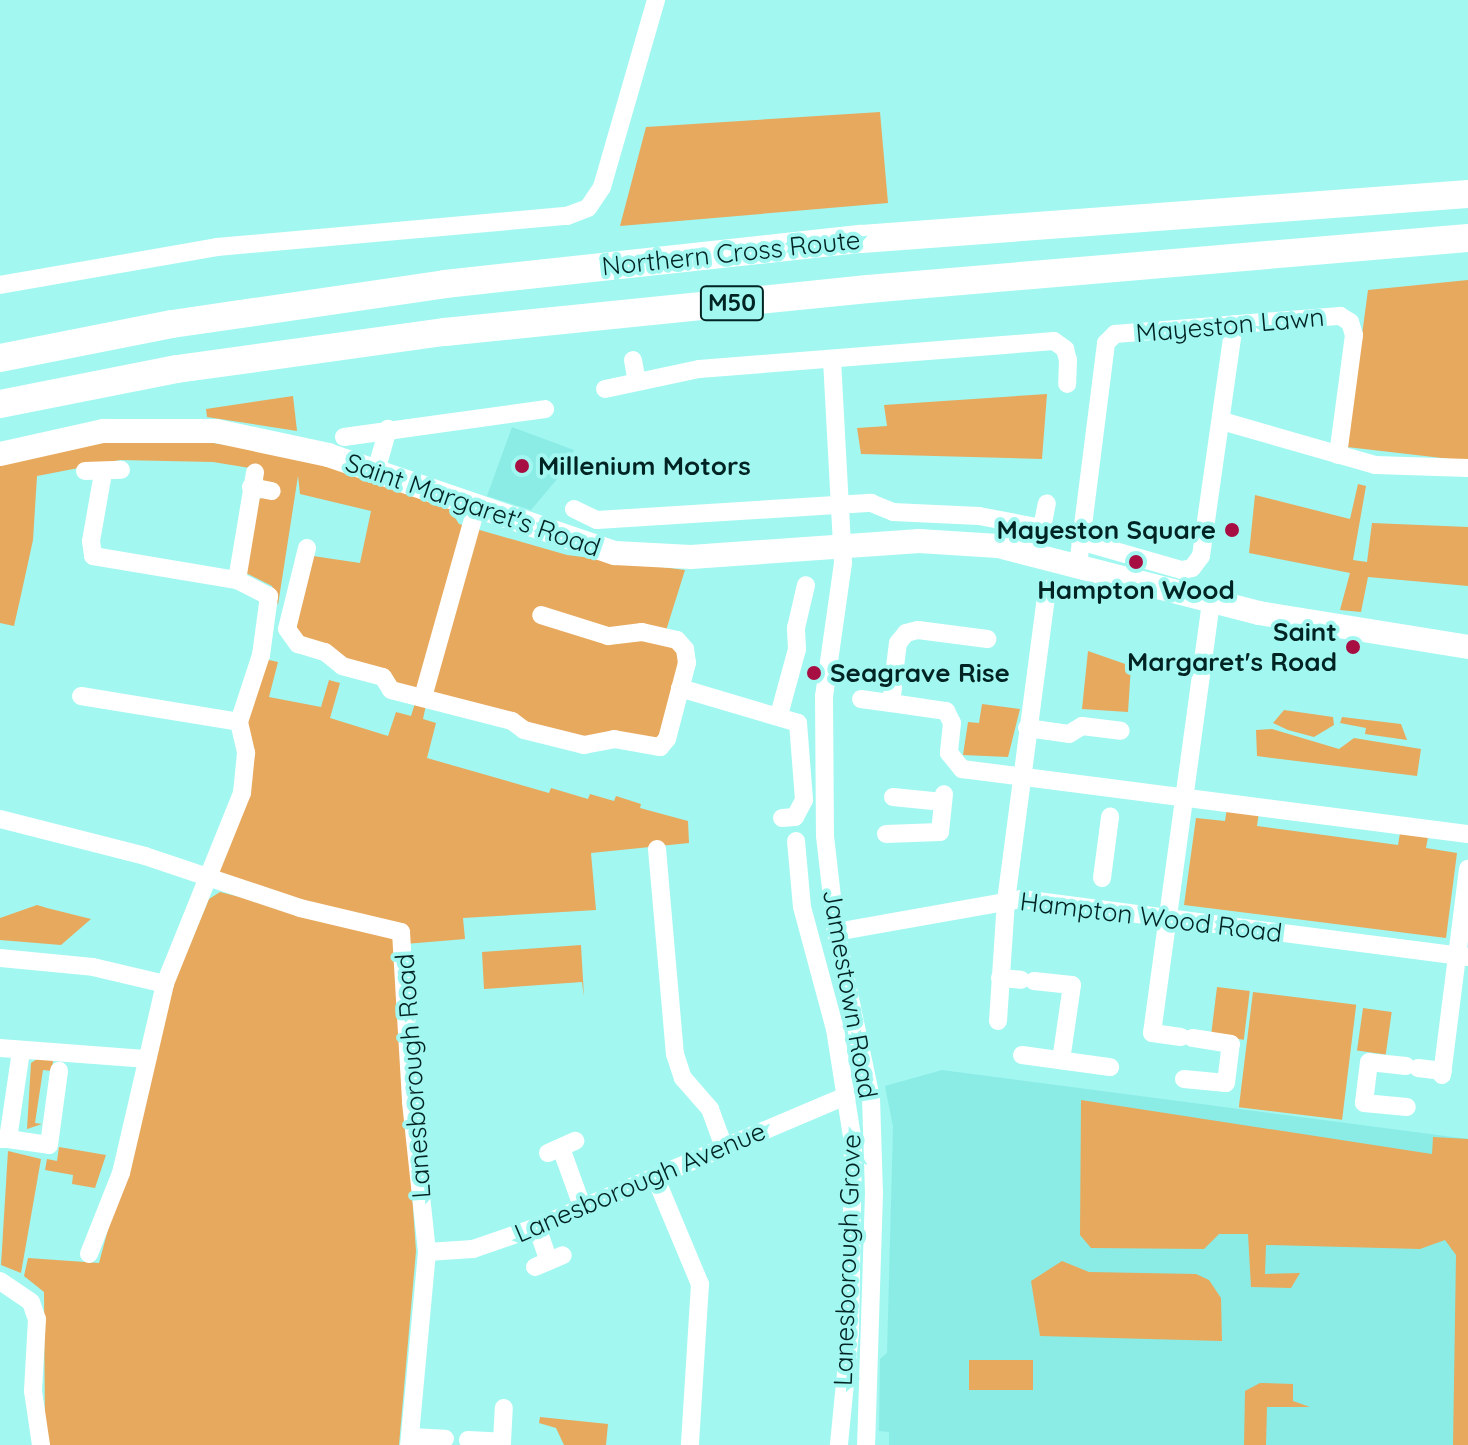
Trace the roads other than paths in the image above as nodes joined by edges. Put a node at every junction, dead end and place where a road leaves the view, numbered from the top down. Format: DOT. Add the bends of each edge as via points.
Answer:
graph roads {
  1 [pos="656,0"];
  2 [pos="1468,194"];
  3 [pos="1468,238"];
  4 [pos="0,285"];
  5 [pos="1234,324"];
  6 [pos="0,358"];
  7 [pos="633,360"];
  8 [pos="832,360"];
  9 [pos="637,382"];
  10 [pos="1067,384"];
  11 [pos="605,389"];
  12 [pos="0,404"];
  13 [pos="545,409"];
  14 [pos="1222,421"];
  15 [pos="388,429"];
  16 [pos="344,437"];
  17 [pos="0,454"];
  18 [pos="1338,455"];
  19 [pos="1468,468"];
  20 [pos="103,471"];
  21 [pos="376,471"];
  22 [pos="272,491"];
  23 [pos="841,503"];
  24 [pos="1047,503"];
  25 [pos="476,509"];
  26 [pos="574,509"];
  27 [pos="842,545"];
  28 [pos="307,548"];
  29 [pos="1079,553"];
  30 [pos="237,580"];
  31 [pos="806,585"];
  32 [pos="1047,589"];
  33 [pos="1211,601"];
  34 [pos="541,615"];
  35 [pos="987,639"];
  36 [pos="1468,647"];
  37 [pos="680,688"];
  38 [pos="893,689"];
  39 [pos="81,696"];
  40 [pos="423,697"];
  41 [pos="861,699"];
  42 [pos="779,715"];
  43 [pos="239,722"];
  44 [pos="1027,728"];
  45 [pos="1121,731"];
  46 [pos="954,764"];
  47 [pos="1020,776"];
  48 [pos="944,793"];
  49 [pos="1184,796"];
  50 [pos="893,797"];
  51 [pos="1111,803"];
  52 [pos="782,818"];
  53 [pos="0,819"];
  54 [pos="886,834"];
  55 [pos="1468,834"];
  56 [pos="657,849"];
  57 [pos="801,850"];
  58 [pos="1468,869"];
  59 [pos="211,879"];
  60 [pos="1101,892"];
  61 [pos="1006,901"];
  62 [pos="1167,916"];
  63 [pos="836,932"];
  64 [pos="1462,956"];
  65 [pos="0,958"];
  66 [pos="1000,978"];
  67 [pos="165,984"];
  68 [pos="998,1021"];
  69 [pos="0,1048"];
  70 [pos="21,1051"];
  71 [pos="1022,1055"];
  72 [pos="145,1059"];
  73 [pos="1061,1060"];
  74 [pos="1110,1067"];
  75 [pos="59,1071"];
  76 [pos="1184,1079"];
  77 [pos="848,1095"];
  78 [pos="1407,1107"];
  79 [pos="4,1139"];
  80 [pos="561,1147"];
  81 [pos="724,1147"];
  82 [pos="656,1179"];
  83 [pos="582,1206"];
  84 [pos="537,1227"];
  85 [pos="427,1252"];
  86 [pos="89,1254"];
  87 [pos="549,1261"];
  88 [pos="0,1281"];
  89 [pos="504,1408"];
  90 [pos="445,1439"];
  91 [pos="468,1440"];
  92 [pos="410,1441"];
  93 [pos="41,1445"];
  94 [pos="690,1445"];
  95 [pos="839,1445"];
  96 [pos="866,1445"];
  1 -- 4 [label="street" via="602,187 588,208 567,216 217,247"];
  2 -- 6 [label="highway, Northern Cross Route / M50" via="862,239 445,284 172,324"];
  3 -- 12 [label="highway, Northern Cross Route / M50" via="868,289 445,332 177,369"];
  5 -- 14 [label="street"];
  5 -- 18 [label="street, Mayeston Lawn" via="1340,316 1350,322 1354,335"];
  5 -- 29 [label="street, Mayeston Lawn" via="1115,334 1106,343"];
  7 -- 9 [label="street"];
  8 -- 9 [label="street" via="699,369"];
  8 -- 10 [label="street" via="1054,341 1065,349"];
  8 -- 23 [label="street, Jamestown Road"];
  9 -- 11 [label="street"];
  13 -- 15 [label="street"];
  14 -- 18 [label="street"];
  14 -- 29 [label="street" via="1201,556 1192,568"];
  15 -- 16 [label="street"];
  15 -- 21 [label="street"];
  17 -- 21 [label="main road, Saint Margaret's Road" via="103,431 216,431 290,445"];
  18 -- 19 [label="street" via="1375,465"];
  20 -- 30 [label="street" via="93,556 170,564"];
  21 -- 25 [label="main road, Saint Margaret's Road"];
  22 -- 30 [label="street" via="253,479"];
  23 -- 24 [label="street" via="1042,528"];
  23 -- 26 [label="street" via="597,520"];
  23 -- 27 [label="street, Jamestown Road"];
  25 -- 27 [label="main road, Saint Margaret's Road" via="590,547 652,557"];
  25 -- 40 [label="street"];
  27 -- 29 [label="main road, Saint Margaret's Road" via="956,542"];
  27 -- 63 [label="street, Jamestown Road" via="824,696 825,836"];
  28 -- 40 [label="street" via="287,629 290,639 325,652 342,666 383,677 391,690"];
  29 -- 33 [label="main road, Saint Margaret's Road"];
  30 -- 43 [label="street" via="269,596 261,655"];
  31 -- 42 [label="street" via="797,649"];
  32 -- 44 [label="street"];
  33 -- 36 [label="main road, Saint Margaret's Road"];
  33 -- 49 [label="street"];
  34 -- 37 [label="street" via="608,636 642,632 677,640 687,663"];
  35 -- 38 [label="street" via="906,633 898,643"];
  37 -- 40 [label="street" via="667,739 649,749 614,739 584,745"];
  37 -- 42 [label="street"];
  38 -- 41 [label="street"];
  38 -- 46 [label="street" via="946,711 952,723"];
  39 -- 43 [label="street"];
  42 -- 52 [label="street" via="800,727 804,800 795,817"];
  43 -- 59 [label="street" via="246,753 242,793"];
  44 -- 45 [label="street" via="1069,734 1082,726"];
  44 -- 47 [label="street"];
  46 -- 47 [label="street"];
  46 -- 48 [label="street"];
  47 -- 51 [label="street"];
  47 -- 61 [label="street"];
  48 -- 50 [label="street"];
  48 -- 54 [label="street" via="940,832"];
  49 -- 51 [label="street"];
  49 -- 55 [label="street"];
  49 -- 62 [label="street"];
  51 -- 60 [label="street"];
  53 -- 59 [label="street, Lanesborough Road" via="145,856"];
  56 -- 81 [label="street" via="675,1054 683,1078 710,1109"];
  57 -- 77 [label="street, Lanesborough Grove" via="802,907"];
  58 -- 64 [label="street"];
  59 -- 67 [label="street"];
  59 -- 85 [label="street, Lanesborough Road" via="300,908 401,932"];
  60 -- 61 [label="street, Hampton Wood Road"];
  60 -- 62 [label="street, Hampton Wood Road"];
  61 -- 63 [label="street, Hampton Wood Road"];
  61 -- 66 [label="street"];
  62 -- 64 [label="street, Hampton Wood Road"];
  62 -- 76 [label="street" via="1152,1033 1231,1044 1226,1083"];
  63 -- 96 [label="street, Jamestown Road" via="871,1098 874,1193"];
  64 -- 78 [label="street" via="1442,1073 1369,1062 1364,1103"];
  65 -- 67 [label="street" via="93,967"];
  66 -- 68 [label="street"];
  66 -- 73 [label="street" via="1072,985"];
  67 -- 72 [label="street"];
  69 -- 70 [label="street"];
  70 -- 72 [label="street"];
  70 -- 79 [label="street"];
  71 -- 73 [label="street"];
  72 -- 86 [label="street" via="121,1173"];
  73 -- 74 [label="street"];
  75 -- 79 [label="street" via="49,1145"];
  77 -- 81 [label="street, Lanesborough Avenue"];
  77 -- 95 [label="street, Lanesborough Grove" via="853,1143 850,1332"];
  80 -- 83 [label="street"];
  81 -- 82 [label="street, Lanesborough Avenue"];
  82 -- 83 [label="street, Lanesborough Avenue"];
  82 -- 94 [label="street" via="700,1284"];
  83 -- 84 [label="street, Lanesborough Avenue"];
  84 -- 85 [label="street, Lanesborough Avenue" via="473,1249"];
  84 -- 87 [label="street"];
  85 -- 92 [label="street, Lanesborough Road"];
  88 -- 93 [label="street" via="31,1302 37,1319 33,1391"];
  89 -- 91 [label="street" via="502,1442"];
  90 -- 92 [label="street"];
}
